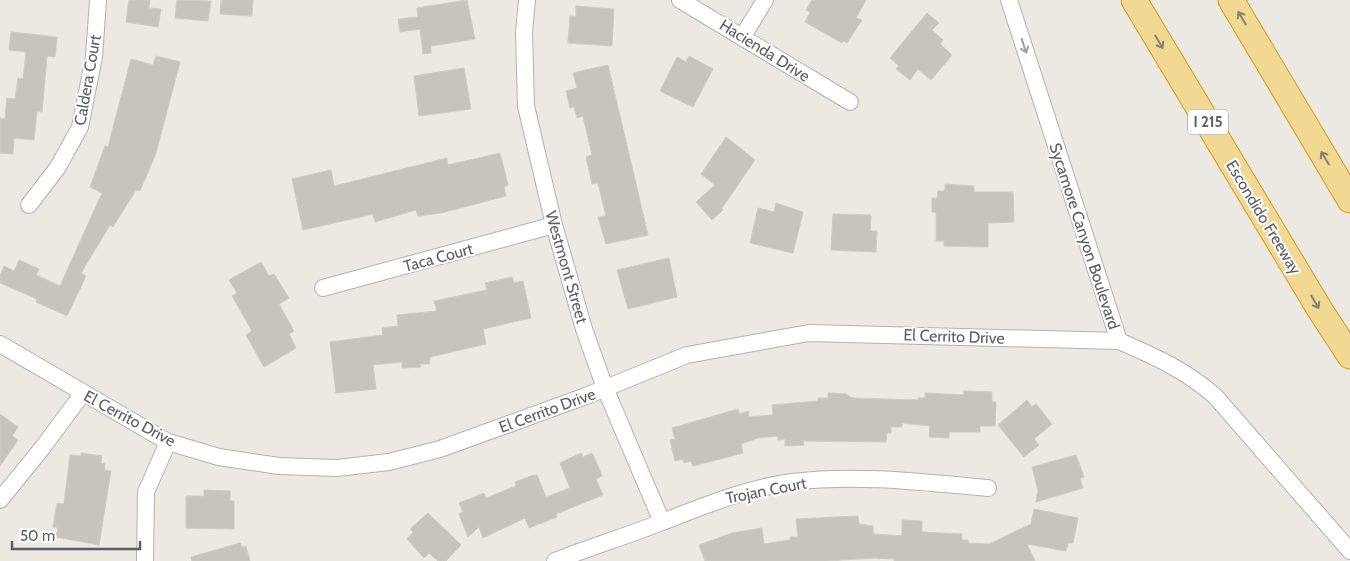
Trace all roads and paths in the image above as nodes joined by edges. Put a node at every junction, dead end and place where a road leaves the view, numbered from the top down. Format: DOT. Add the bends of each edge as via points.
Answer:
graph roads {
  1 [pos="98,0"];
  2 [pos="526,0"];
  3 [pos="680,0"];
  4 [pos="765,0"];
  5 [pos="1009,0"];
  6 [pos="1134,0"];
  7 [pos="1231,0"];
  8 [pos="743,36"];
  9 [pos="850,102"];
  10 [pos="1350,200"];
  11 [pos="29,205"];
  12 [pos="554,225"];
  13 [pos="323,288"];
  14 [pos="1119,341"];
  15 [pos="0,344"];
  16 [pos="1350,356"];
  17 [pos="605,388"];
  18 [pos="83,393"];
  19 [pos="168,442"];
  20 [pos="988,488"];
  21 [pos="0,500"];
  22 [pos="662,522"];
  23 [pos="1350,551"];
  24 [pos="145,561"];
  25 [pos="555,561"];
  1 -- 11 [label="street, Caldera Court" via="94,57 80,127 58,166"];
  2 -- 12 [label="street, Westmont Street" via="526,106"];
  3 -- 8 [label="street, Hacienda Drive"];
  4 -- 8 [label="street"];
  5 -- 14 [label="street, Sycamore Canyon Boulevard, one-way"];
  6 -- 16 [label="highway, Escondido Freeway / I 215, one-way"];
  10 -- 7 [label="highway, one-way"];
  8 -- 9 [label="street, Hacienda Drive"];
  12 -- 13 [label="street, Taca Court"];
  12 -- 17 [label="street, Westmont Street" via="584,330"];
  14 -- 17 [label="street, El Cerrito Drive" via="809,333 687,355"];
  14 -- 23 [label="street, Sycamore Canyon Boulevard" via="1192,376 1216,396"];
  15 -- 18 [label="street, El Cerrito Drive"];
  17 -- 19 [label="street, El Cerrito Drive" via="440,449 389,462 337,468 279,466 219,457"];
  17 -- 22 [label="street, Westmont Street"];
  18 -- 19 [label="street, El Cerrito Drive"];
  18 -- 21 [label="street"];
  19 -- 24 [label="street" via="146,492"];
  20 -- 22 [label="street, Trojan Court" via="844,478 790,482 715,500"];
  22 -- 25 [label="street, Trojan Court"];
}
